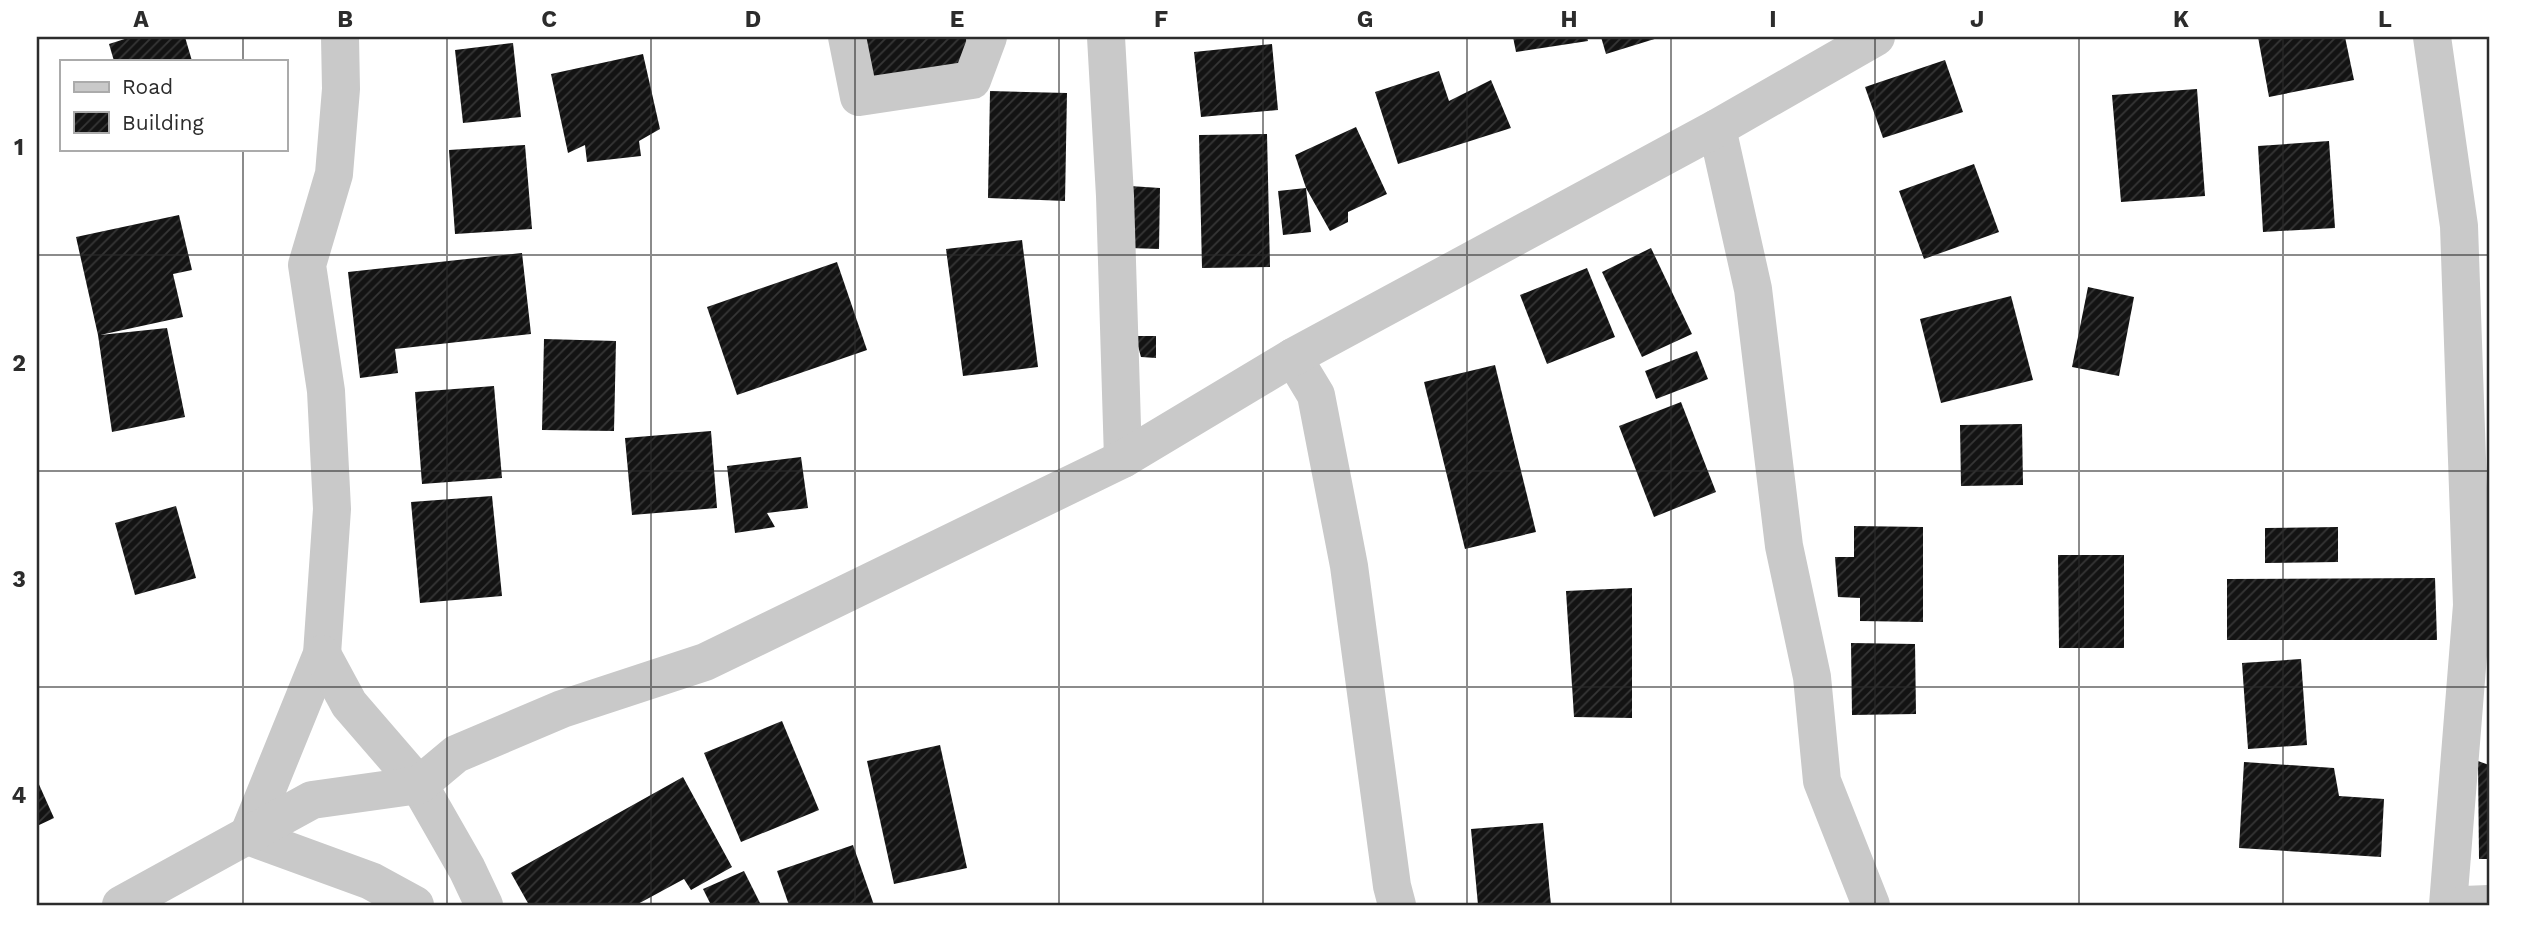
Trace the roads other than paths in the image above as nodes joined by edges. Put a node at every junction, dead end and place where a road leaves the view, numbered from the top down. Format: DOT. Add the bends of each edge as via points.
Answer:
graph roads {
  1 [pos="340,37"];
  2 [pos="847,37"];
  3 [pos="988,37"];
  4 [pos="1106,37"];
  5 [pos="1877,37"];
  6 [pos="2432,37"];
  7 [pos="1717,128"];
  8 [pos="1293,357"];
  9 [pos="1123,459"];
  10 [pos="2480,606"];
  11 [pos="322,654"];
  12 [pos="419,785"];
  13 [pos="248,836"];
  14 [pos="2489,904"];
  15 [pos="121,905"];
  16 [pos="415,905"];
  17 [pos="484,905"];
  18 [pos="1397,905"];
  19 [pos="1871,905"];
  20 [pos="2448,905"];
  21 [pos="2463,905"];
  1 -- 11 [label="street" via="334,174 307,265 326,391 332,509"];
  2 -- 3 [label="street" via="859,97 972,80"];
  4 -- 9 [label="street"];
  5 -- 7 [label="street"];
  6 -- 10 [label="street" via="2459,226"];
  7 -- 8 [label="street"];
  7 -- 19 [label="street" via="1753,289 1784,546 1812,677 1822,781"];
  8 -- 9 [label="street"];
  8 -- 18 [label="street" via="1316,396 1349,566"];
  9 -- 12 [label="street" via="705,662 562,709 456,754"];
  10 -- 20 [label="street"];
  11 -- 12 [label="street" via="349,704"];
  11 -- 13 [label="street"];
  12 -- 13 [label="street" via="312,800"];
  12 -- 17 [label="street"];
  13 -- 15 [label="street"];
  13 -- 16 [label="street" via="371,881"];
  14 -- 21 [label="street"];
}
